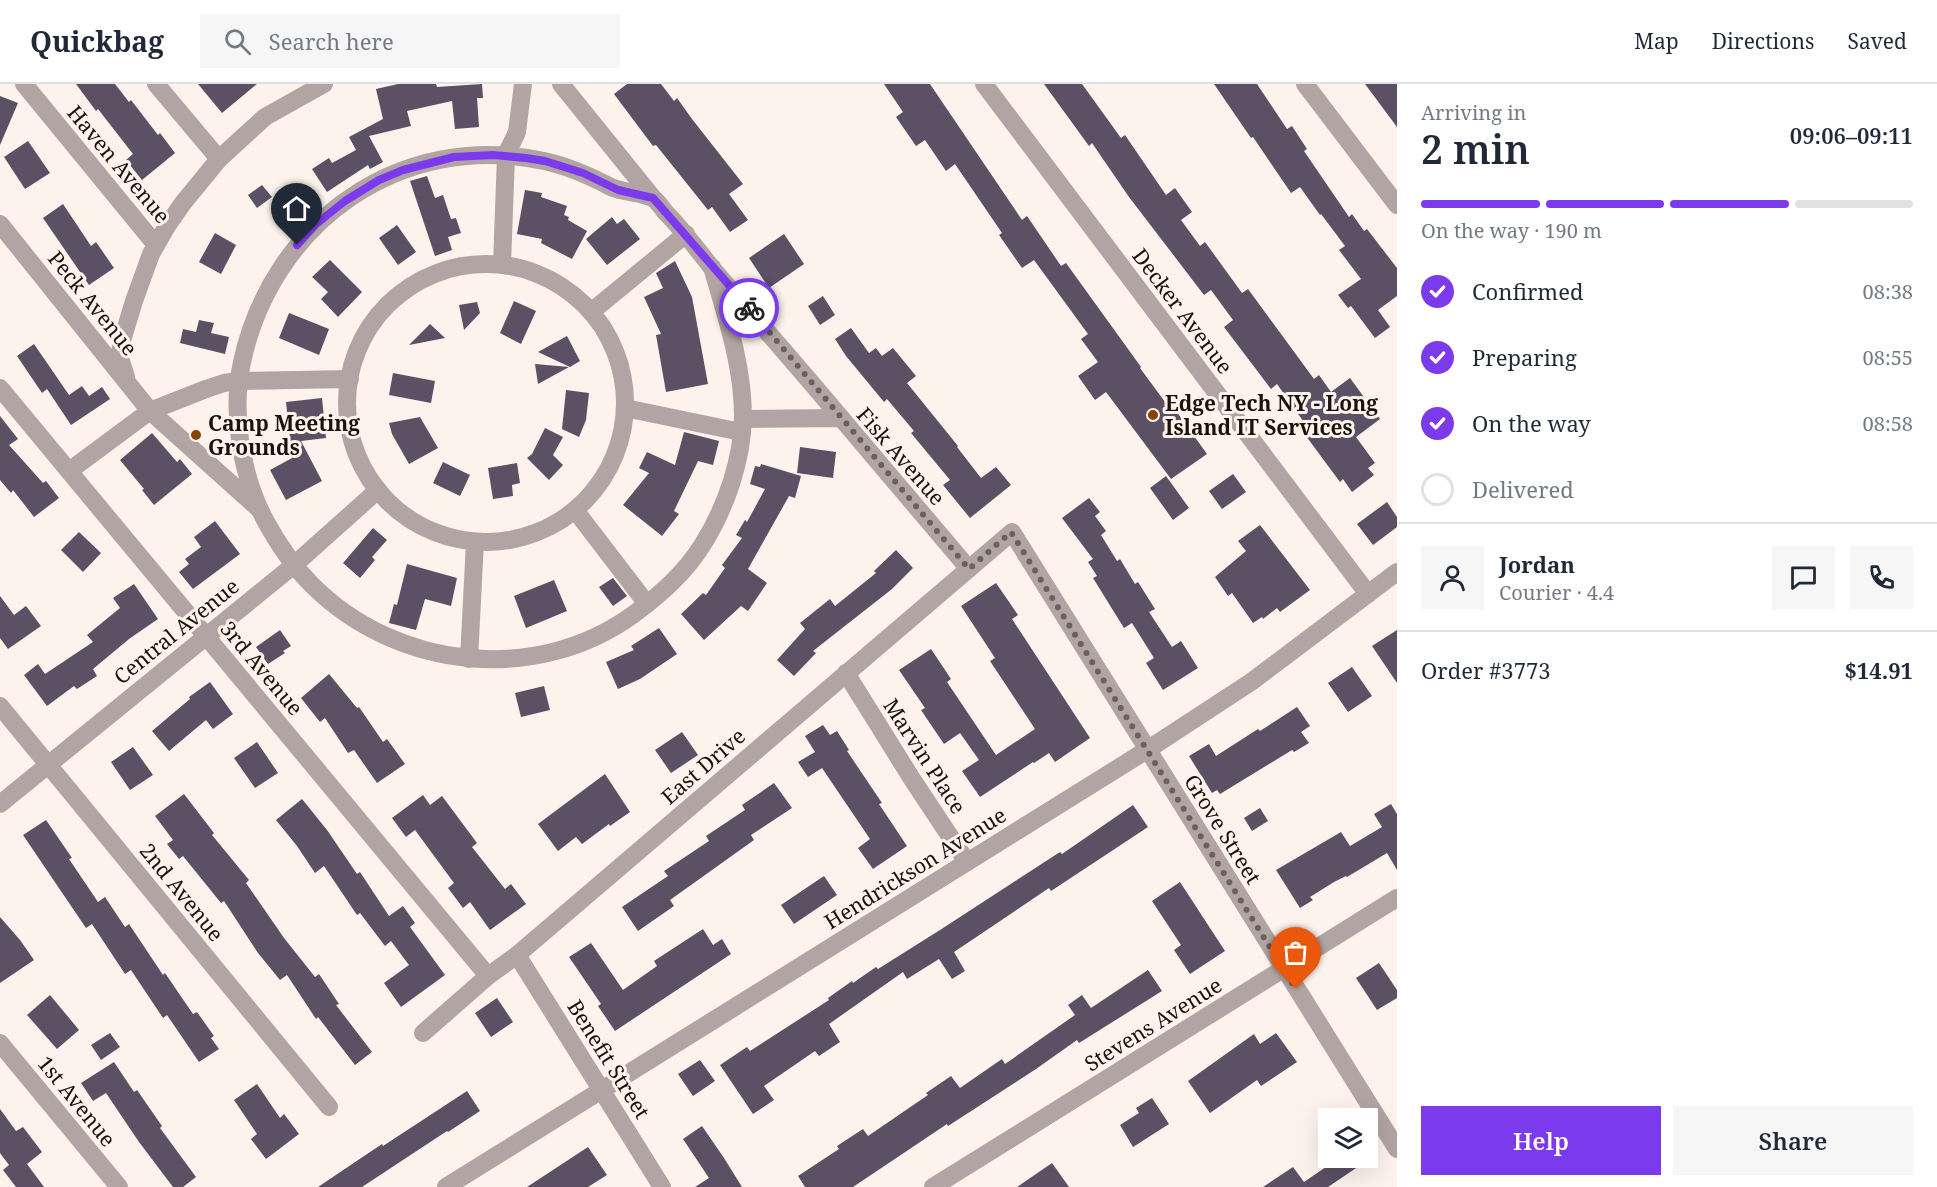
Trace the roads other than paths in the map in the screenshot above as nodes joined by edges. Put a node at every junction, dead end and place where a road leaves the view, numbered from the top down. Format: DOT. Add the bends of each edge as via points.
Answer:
graph roads {
  1 [pos="24,84"];
  2 [pos="156,84"];
  3 [pos="324,84"];
  4 [pos="523,84"];
  5 [pos="561,84"];
  6 [pos="984,84"];
  7 [pos="1305,84"];
  8 [pos="296,90"];
  9 [pos="506,155"];
  10 [pos="219,159"];
  11 [pos="653,198"];
  12 [pos="1397,205"];
  13 [pos="0,224"];
  14 [pos="686,234"];
  15 [pos="156,245"];
  16 [pos="502,265"];
  17 [pos="712,267"];
  18 [pos="591,312"];
  19 [pos="350,379"];
  20 [pos="238,381"];
  21 [pos="128,384"];
  22 [pos="0,388"];
  23 [pos="625,408"];
  24 [pos="150,411"];
  25 [pos="841,418"];
  26 [pos="742,426"];
  27 [pos="69,471"];
  28 [pos="378,490"];
  29 [pos="575,510"];
  30 [pos="261,511"];
  31 [pos="1011,532"];
  32 [pos="475,542"];
  33 [pos="294,565"];
  34 [pos="969,569"];
  35 [pos="1397,572"];
  36 [pos="1368,594"];
  37 [pos="647,604"];
  38 [pos="206,635"];
  39 [pos="469,659"];
  40 [pos="846,673"];
  41 [pos="0,706"];
  42 [pos="1147,750"];
  43 [pos="48,765"];
  44 [pos="0,804"];
  45 [pos="967,862"];
  46 [pos="1397,898"];
  47 [pos="517,955"];
  48 [pos="1284,969"];
  49 [pos="488,976"];
  50 [pos="423,1033"];
  51 [pos="0,1043"];
  52 [pos="602,1090"];
  53 [pos="329,1107"];
  54 [pos="1397,1149"];
  55 [pos="119,1187"];
  56 [pos="446,1187"];
  57 [pos="662,1187"];
  58 [pos="933,1187"];
  1 -- 15 [label="street, Haven Avenue"];
  2 -- 10 [label="street"];
  3 -- 8 [label="street"];
  4 -- 9 [label="street" via="517,132"];
  5 -- 11 [label="street"];
  6 -- 36 [label="street, Decker Avenue"];
  7 -- 12 [label="street"];
  8 -- 10 [label="street"];
  9 -- 11 [label="street" via="545,161 618,190"];
  9 -- 16 [label="street"];
  9 -- 20 [label="street" via="428,162 379,180 334,208 297,245 268,288 248,336"];
  10 -- 15 [label="street" via="183,203"];
  11 -- 14 [label="street"];
  13 -- 21 [label="street, Peck Avenue"];
  14 -- 17 [label="street"];
  14 -- 18 [label="street"];
  15 -- 21 [label="street" via="121,344 120,358"];
  16 -- 18 [label="street" via="560,285"];
  16 -- 19 [label="street" via="450,269 403,291 368,330"];
  17 -- 25 [label="street"];
  17 -- 26 [label="street" via="740,371"];
  18 -- 23 [label="street" via="617,355 624,380"];
  19 -- 20 [label="street"];
  19 -- 28 [label="street" via="352,437"];
  20 -- 24 [label="street" via="206,388"];
  20 -- 30 [label="street" via="243,455"];
  21 -- 24 [label="street, Peck Avenue"];
  22 -- 27 [label="street, 3rd Avenue"];
  23 -- 26 [label="street, Fisk Avenue"];
  23 -- 29 [label="street" via="607,472 596,490"];
  24 -- 27 [label="street"];
  24 -- 30 [label="street"];
  25 -- 26 [label="street, Fisk Avenue"];
  25 -- 34 [label="street, Fisk Avenue"];
  26 -- 37 [label="street" via="730,486 710,533 681,574"];
  27 -- 38 [label="street, 3rd Avenue"];
  28 -- 32 [label="street" via="412,520 453,538"];
  28 -- 33 [label="street, Central Avenue"];
  29 -- 32 [label="street" via="542,531 497,542"];
  29 -- 37 [label="street"];
  30 -- 33 [label="street"];
  31 -- 34 [label="street, East Drive"];
  31 -- 42 [label="street, Grove Street"];
  32 -- 39 [label="street"];
  33 -- 38 [label="street, Central Avenue"];
  33 -- 39 [label="street" via="335,606 384,636 440,655"];
  34 -- 40 [label="street, East Drive"];
  35 -- 36 [label="street, Hendrickson Avenue"];
  36 -- 42 [label="street, Hendrickson Avenue" via="1251,682"];
  37 -- 39 [label="street" via="618,626 561,650 500,660"];
  38 -- 43 [label="street, Central Avenue"];
  38 -- 49 [label="street, 3rd Avenue"];
  40 -- 45 [label="street, Marvin Place"];
  40 -- 47 [label="street, East Drive"];
  41 -- 43 [label="street, 2nd Avenue"];
  42 -- 45 [label="street, Hendrickson Avenue"];
  42 -- 48 [label="street, Grove Street"];
  43 -- 44 [label="street, Central Avenue"];
  43 -- 53 [label="street, 2nd Avenue"];
  45 -- 52 [label="street, Hendrickson Avenue"];
  46 -- 48 [label="street, Stevens Avenue"];
  47 -- 49 [label="street, East Drive"];
  47 -- 52 [label="street, Benefit Street"];
  48 -- 54 [label="street, Grove Street"];
  48 -- 58 [label="street, Stevens Avenue"];
  49 -- 50 [label="street, East Drive"];
  51 -- 55 [label="street, 1st Avenue"];
  52 -- 56 [label="street, Hendrickson Avenue"];
  52 -- 57 [label="street, Benefit Street"];
}
